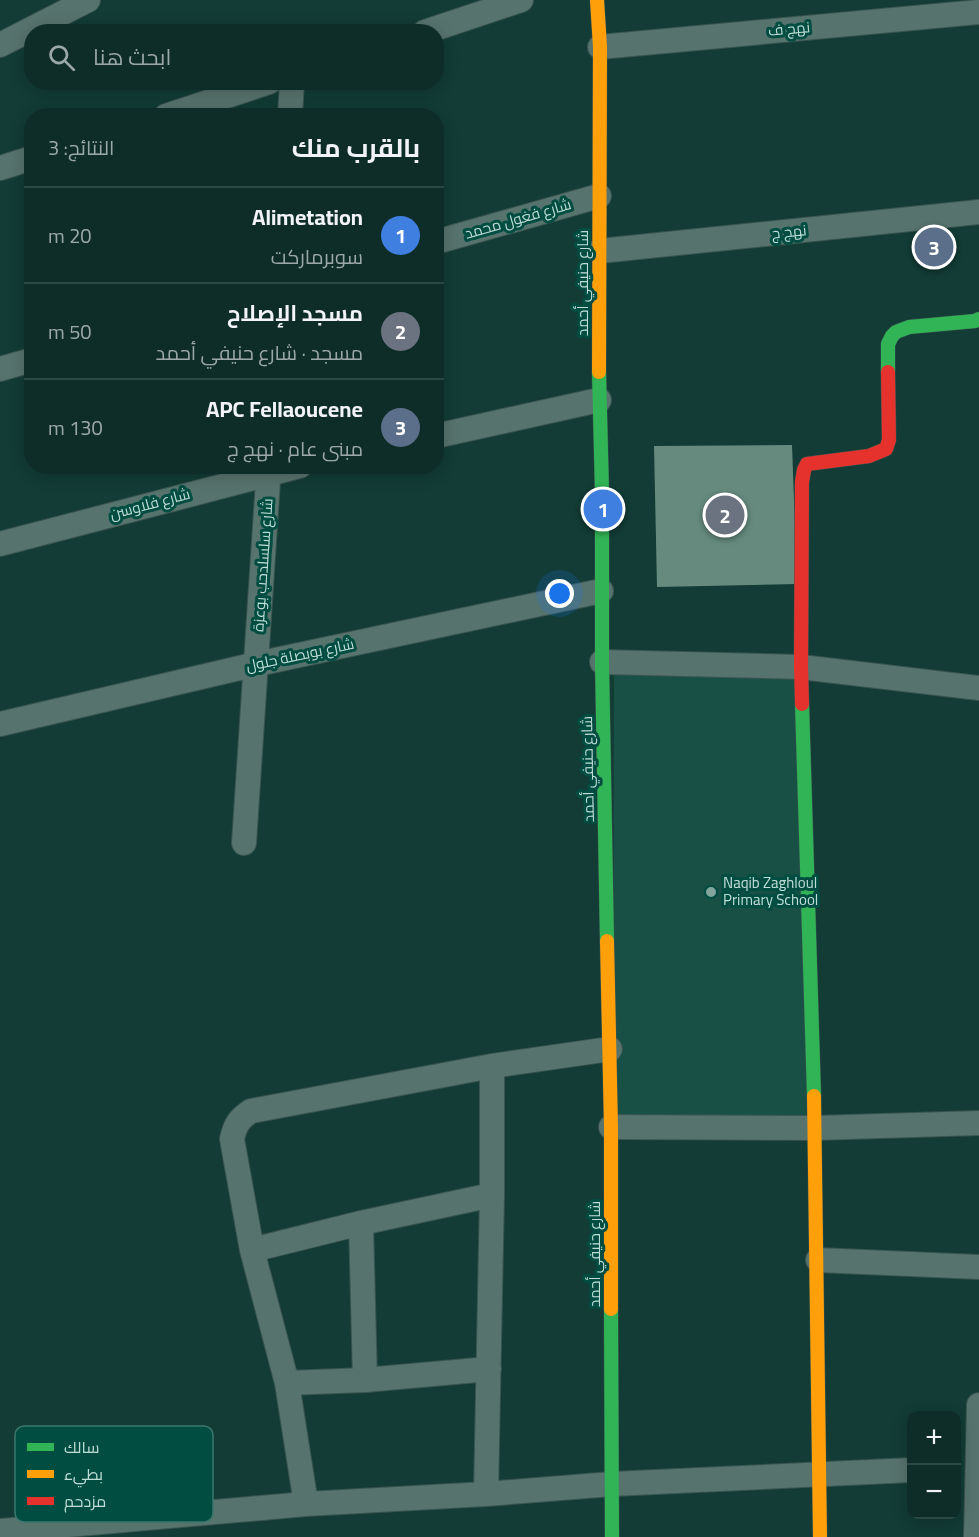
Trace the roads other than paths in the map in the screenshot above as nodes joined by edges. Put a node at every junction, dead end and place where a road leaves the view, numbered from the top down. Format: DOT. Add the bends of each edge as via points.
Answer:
graph roads {
  1 [pos="88,0"];
  2 [pos="521,0"];
  3 [pos="597,0"];
  4 [pos="979,12"];
  5 [pos="41,24"];
  6 [pos="444,26"];
  7 [pos="24,33"];
  8 [pos="0,45"];
  9 [pos="600,46"];
  10 [pos="245,90"];
  11 [pos="292,90"];
  12 [pos="190,108"];
  13 [pos="290,108"];
  14 [pos="24,160"];
  15 [pos="0,168"];
  16 [pos="599,196"];
  17 [pos="979,212"];
  18 [pos="444,240"];
  19 [pos="600,251"];
  20 [pos="979,319"];
  21 [pos="24,362"];
  22 [pos="0,369"];
  23 [pos="599,400"];
  24 [pos="444,434"];
  25 [pos="254,474"];
  26 [pos="269,474"];
  27 [pos="0,544"];
  28 [pos="601,591"];
  29 [pos="602,662"];
  30 [pos="257,664"];
  31 [pos="801,667"];
  32 [pos="979,688"];
  33 [pos="0,724"];
  34 [pos="244,843"];
  35 [pos="610,1049"];
  36 [pos="492,1066"];
  37 [pos="979,1123"];
  38 [pos="611,1127"];
  39 [pos="815,1128"];
  40 [pos="492,1195"];
  41 [pos="362,1223"];
  42 [pos="252,1250"];
  43 [pos="818,1260"];
  44 [pos="979,1267"];
  45 [pos="489,1369"];
  46 [pos="365,1380"];
  47 [pos="287,1383"];
  48 [pos="979,1405"];
  49 [pos="971,1467"];
  50 [pos="907,1470"];
  51 [pos="819,1474"];
  52 [pos="612,1485"];
  53 [pos="486,1494"];
  54 [pos="306,1504"];
  55 [pos="213,1512"];
  56 [pos="102,1522"];
  57 [pos="0,1531"];
  58 [pos="612,1537"];
  59 [pos="820,1537"];
  60 [pos="976,1537"];
  1 -- 5 [label="street"];
  2 -- 6 [label="street"];
  3 -- 9 [label="street, شارع حنيفي أحمد"];
  4 -- 9 [label="street, نهج ف"];
  7 -- 8 [label="street"];
  9 -- 16 [label="street, شارع حنيفي أحمد"];
  10 -- 12 [label="street"];
  11 -- 13 [label="street"];
  14 -- 15 [label="street"];
  16 -- 18 [label="street, شارع فغول محمد"];
  16 -- 19 [label="street, شارع حنيفي أحمد"];
  17 -- 19 [label="street, نهج ج"];
  19 -- 23 [label="street, شارع حنيفي أحمد"];
  20 -- 31 [label="street" via="909,327 892,334 888,344 886,449 869,456 807,464 802,482"];
  21 -- 22 [label="street"];
  23 -- 24 [label="street"];
  23 -- 28 [label="street, شارع حنيفي أحمد"];
  25 -- 27 [label="street, شارع فلاوسن"];
  26 -- 30 [label="street, شارع سلسلدحب بوعزة"];
  28 -- 29 [label="street, شارع حنيفي أحمد"];
  28 -- 30 [label="street, شارع بوبصلة جلول"];
  29 -- 31 [label="street"];
  29 -- 35 [label="street, شارع حنيفي أحمد"];
  30 -- 33 [label="street, شارع بوبصلة جلول"];
  30 -- 34 [label="street, شارع سلسلدحب بوعزة"];
  31 -- 32 [label="street"];
  31 -- 39 [label="street"];
  35 -- 36 [label="street"];
  35 -- 38 [label="street, شارع حنيفي أحمد"];
  36 -- 40 [label="street"];
  36 -- 42 [label="street" via="252,1111 241,1117 232,1139"];
  37 -- 39 [label="street"];
  38 -- 39 [label="street"];
  38 -- 52 [label="street, شارع حنيفي أحمد"];
  39 -- 43 [label="street"];
  40 -- 41 [label="street"];
  40 -- 45 [label="street"];
  41 -- 42 [label="street"];
  41 -- 46 [label="street"];
  42 -- 47 [label="street"];
  43 -- 44 [label="street"];
  43 -- 51 [label="street"];
  45 -- 46 [label="street"];
  45 -- 53 [label="street"];
  46 -- 47 [label="street"];
  47 -- 54 [label="street"];
  48 -- 49 [label="street"];
  49 -- 60 [label="street"];
  50 -- 51 [label="street"];
  51 -- 52 [label="street"];
  51 -- 59 [label="street"];
  52 -- 53 [label="street"];
  52 -- 58 [label="street, شارع حنيفي أحمد"];
  53 -- 54 [label="street"];
  54 -- 55 [label="street"];
  56 -- 57 [label="street"];
}
